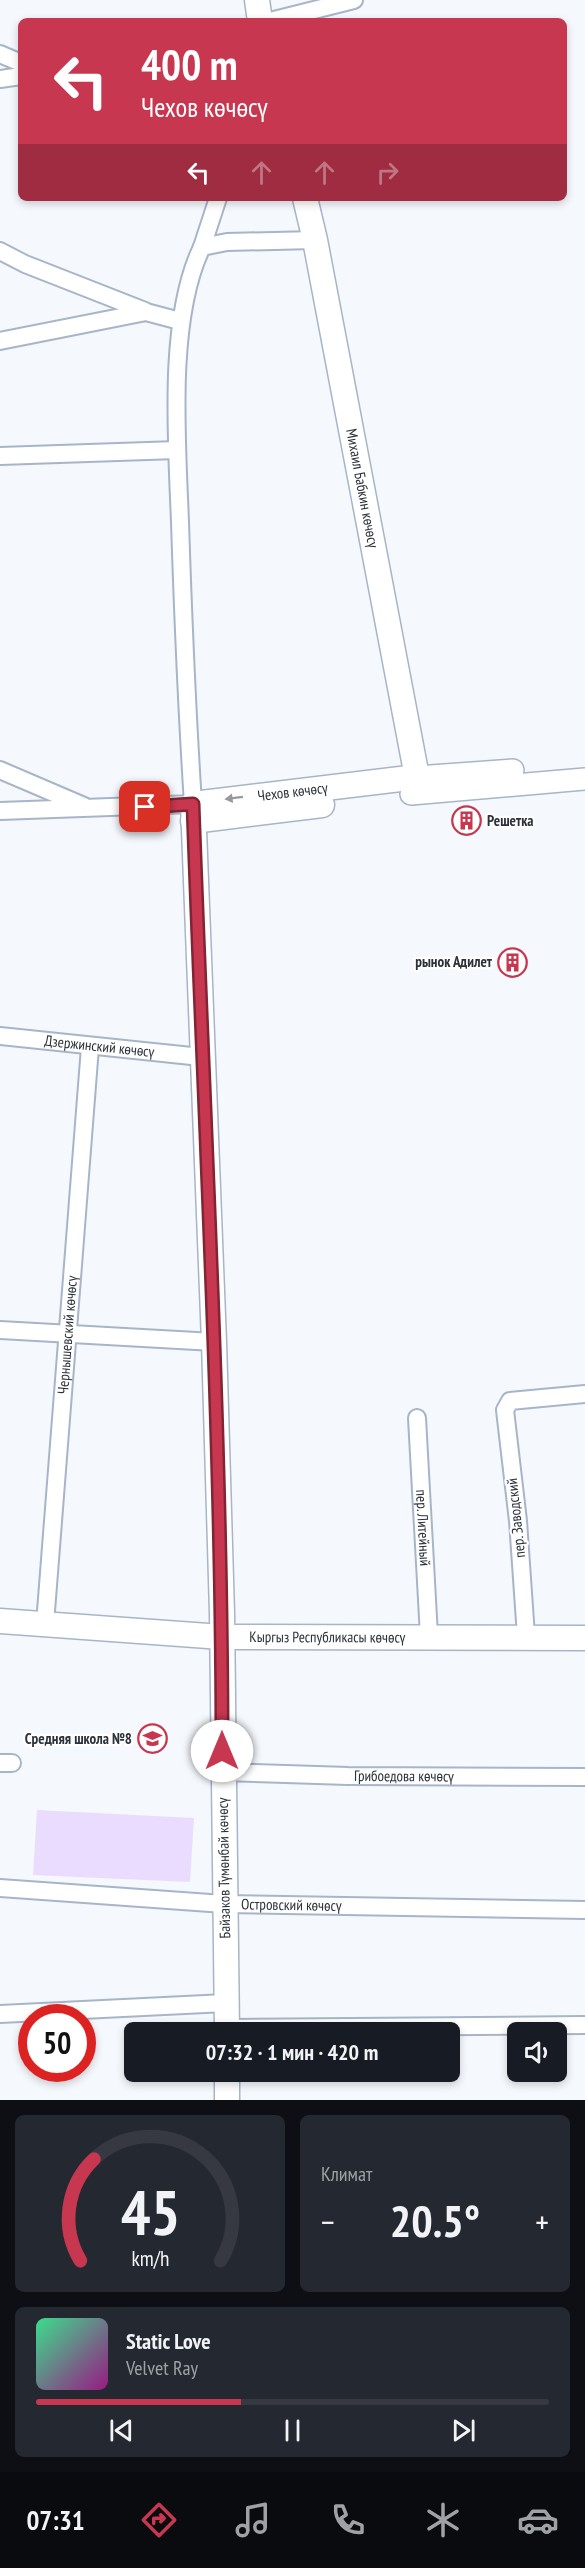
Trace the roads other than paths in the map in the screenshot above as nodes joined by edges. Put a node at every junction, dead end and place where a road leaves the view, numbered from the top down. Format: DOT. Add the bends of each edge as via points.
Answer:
graph roads {
  1 [pos="257,0"];
  2 [pos="354,0"];
  3 [pos="260,18"];
  4 [pos="282,18"];
  5 [pos="0,54"];
  6 [pos="18,62"];
  7 [pos="18,76"];
  8 [pos="0,79"];
  9 [pos="217,201"];
  10 [pos="306,201"];
  11 [pos="315,240"];
  12 [pos="202,247"];
  13 [pos="0,251"];
  14 [pos="146,312"];
  15 [pos="180,321"];
  16 [pos="0,341"];
  17 [pos="177,450"];
  18 [pos="0,456"];
  19 [pos="585,765"];
  20 [pos="0,770"];
  21 [pos="585,779"];
  22 [pos="414,785"];
  23 [pos="87,807"];
  24 [pos="0,811"];
  25 [pos="193,813"];
  26 [pos="0,1036"];
  27 [pos="90,1047"];
  28 [pos="201,1057"];
  29 [pos="0,1330"];
  30 [pos="69,1335"];
  31 [pos="214,1342"];
  32 [pos="585,1394"];
  33 [pos="417,1418"];
  34 [pos="0,1621"];
  35 [pos="45,1624"];
  36 [pos="429,1636"];
  37 [pos="526,1636"];
  38 [pos="222,1637"];
  39 [pos="585,1638"];
  40 [pos="222,1772"];
  41 [pos="585,1777"];
  42 [pos="0,1888"];
  43 [pos="224,1904"];
  44 [pos="585,1910"];
  45 [pos="226,2003"];
  46 [pos="0,2014"];
  47 [pos="227,2022"];
  48 [pos="585,2025"];
  49 [pos="460,2027"];
  50 [pos="227,2082"];
  51 [pos="227,2100"];
  1 -- 3 [label="main road"];
  2 -- 4 [label="street"];
  5 -- 6 [label="street"];
  7 -- 8 [label="street"];
  9 -- 12 [label="street"];
  10 -- 11 [label="main road, Михаил Бабкин көчөсү"];
  11 -- 12 [label="street" via="227,242"];
  11 -- 22 [label="main road, Михаил Бабкин көчөсү"];
  12 -- 15 [label="street"];
  13 -- 14 [label="street"];
  14 -- 15 [label="street"];
  14 -- 16 [label="street"];
  15 -- 17 [label="street"];
  17 -- 18 [label="street"];
  17 -- 25 [label="street"];
  19 -- 22 [label="street, Чехов көчөсү"];
  20 -- 23 [label="street"];
  21 -- 22 [label="street, Чехов көчөсү"];
  22 -- 25 [label="main road, Чехов көчөсү"];
  23 -- 24 [label="street, Чехов көчөсү"];
  23 -- 25 [label="street, Чехов көчөсү"];
  25 -- 28 [label="main road, Байзаков Түмөнбай көчөсү"];
  26 -- 27 [label="street, Дзержинский көчөсү"];
  27 -- 28 [label="street, Дзержинский көчөсү"];
  27 -- 30 [label="street, Чернышевский көчөсү"];
  28 -- 31 [label="main road, Байзаков Түмөнбай көчөсү"];
  29 -- 30 [label="street"];
  30 -- 31 [label="street"];
  30 -- 35 [label="street, Чернышевский көчөсү"];
  31 -- 38 [label="main road, Байзаков Түмөнбай көчөсү"];
  32 -- 37 [label="street, пер. Заводский" via="510,1401 505,1410"];
  33 -- 36 [label="street, пер. Литейный"];
  34 -- 35 [label="main road, Кыргыз Республикасы көчөсү"];
  35 -- 38 [label="main road, Кыргыз Республикасы көчөсү"];
  36 -- 37 [label="main road, Кыргыз Республикасы көчөсү"];
  36 -- 38 [label="main road, Кыргыз Республикасы көчөсү"];
  37 -- 39 [label="main road, Кыргыз Республикасы көчөсү"];
  38 -- 40 [label="main road, Байзаков Түмөнбай көчөсү"];
  40 -- 41 [label="street, Грибоедова көчөсү"];
  40 -- 43 [label="main road, Байзаков Түмөнбай көчөсү"];
  42 -- 43 [label="street, Островский көчөсү"];
  43 -- 44 [label="street, Островский көчөсү"];
  43 -- 45 [label="main road, Байзаков Түмөнбай көчөсү"];
  45 -- 46 [label="street"];
  45 -- 47 [label="main road, Байзаков Түмөнбай көчөсү"];
  48 -- 49 [label="street"];
  50 -- 51 [label="main road"];
}
